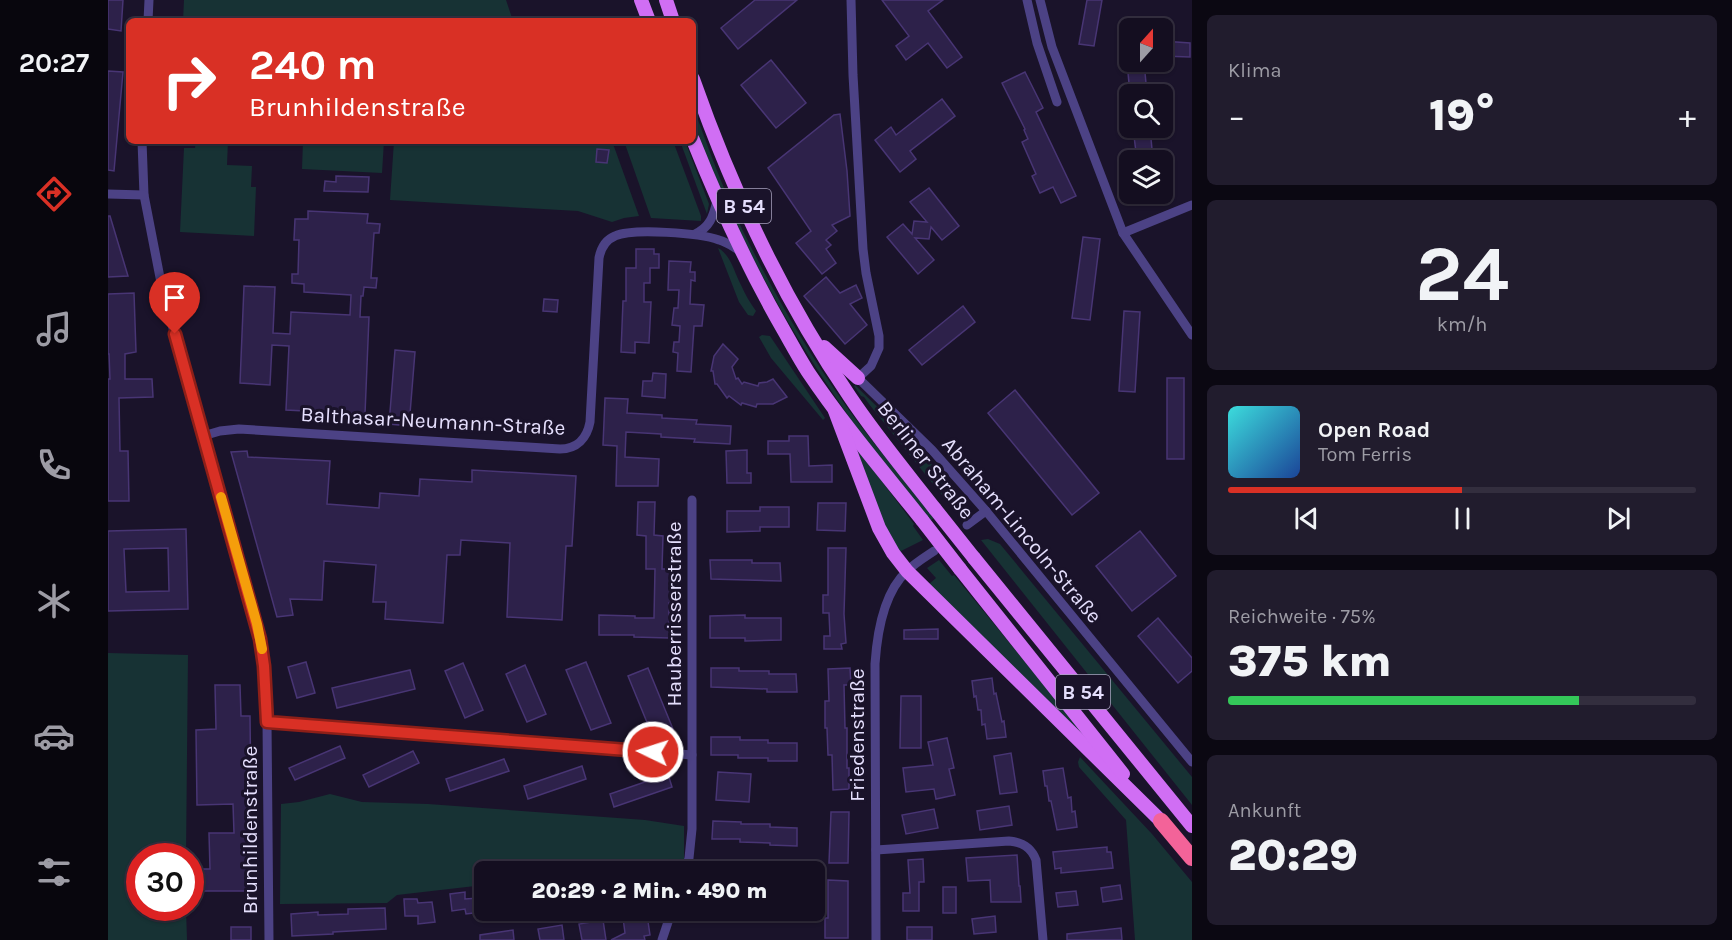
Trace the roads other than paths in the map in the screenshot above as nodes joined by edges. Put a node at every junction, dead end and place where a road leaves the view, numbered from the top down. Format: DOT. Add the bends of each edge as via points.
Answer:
graph roads {
  1 [pos="149,0"];
  2 [pos="641,0"];
  3 [pos="666,0"];
  4 [pos="851,0"];
  5 [pos="1027,0"];
  6 [pos="1040,0"];
  7 [pos="148,18"];
  8 [pos="647,18"];
  9 [pos="672,18"];
  10 [pos="696,87"];
  11 [pos="1057,102"];
  12 [pos="141,144"];
  13 [pos="695,144"];
  14 [pos="108,194"];
  15 [pos="144,195"];
  16 [pos="717,201"];
  17 [pos="1192,205"];
  18 [pos="1123,233"];
  19 [pos="695,234"];
  20 [pos="740,251"];
  21 [pos="806,328"];
  22 [pos="1192,335"];
  23 [pos="858,378"];
  24 [pos="835,411"];
  25 [pos="203,436"];
  26 [pos="692,500"];
  27 [pos="986,511"];
  28 [pos="967,525"];
  29 [pos="934,550"];
  30 [pos="907,571"];
  31 [pos="267,722"];
  32 [pos="692,755"];
  33 [pos="1192,762"];
  34 [pos="1161,821"];
  35 [pos="1192,826"];
  36 [pos="876,850"];
  37 [pos="1192,858"];
  38 [pos="688,861"];
  39 [pos="668,921"];
  40 [pos="269,940"];
  41 [pos="662,940"];
  42 [pos="876,940"];
  43 [pos="1043,940"];
  1 -- 7 [label="street"];
  2 -- 8 [label="main road"];
  3 -- 9 [label="main road"];
  4 -- 23 [label="street" via="863,249 879,336 875,360"];
  5 -- 11 [label="street"];
  6 -- 18 [label="street" via="1052,47"];
  10 -- 21 [label="main road, Berliner Straße / B 54" via="746,209"];
  12 -- 15 [label="street, Brunhildenstraße"];
  13 -- 16 [label="main road, Berliner Straße / B 54"];
  14 -- 15 [label="street"];
  15 -- 25 [label="street, Brunhildenstraße" via="163,293"];
  16 -- 19 [label="street" via="710,223"];
  16 -- 20 [label="main road, Berliner Straße / B 54"];
  17 -- 18 [label="street"];
  18 -- 22 [label="street"];
  19 -- 20 [label="street, Balthasar-Neumann-Straße" via="721,240"];
  19 -- 25 [label="street, Balthasar-Neumann-Straße" via="627,233 605,242 599,258 590,422 587,435 574,446 560,449 239,429"];
  20 -- 24 [label="main road, Berliner Straße / B 54" via="807,370"];
  21 -- 23 [label="main road"];
  21 -- 35 [label="main road, Berliner Straße / B 54, bridge" via="850,398 935,509"];
  23 -- 27 [label="street, Abraham-Lincoln-Straße" via="932,450"];
  24 -- 30 [label="main road" via="879,528"];
  24 -- 34 [label="main road, Berliner Straße / B 54, bridge"];
  25 -- 31 [label="street, Brunhildenstraße" via="260,639"];
  26 -- 32 [label="street, Hauberrisserstraße"];
  27 -- 28 [label="street"];
  27 -- 33 [label="street, Abraham-Lincoln-Straße"];
  29 -- 30 [label="street, Friedenstraße"];
  30 -- 34 [label="main road"];
  30 -- 36 [label="street, Friedenstraße" via="891,594 877,635"];
  31 -- 32 [label="street"];
  31 -- 40 [label="street, Brunhildenstraße"];
  32 -- 38 [label="street, Hauberrisserstraße"];
  34 -- 37 [label="highway, Berliner Straße / B 54"];
  36 -- 42 [label="street, Friedenstraße"];
  36 -- 43 [label="street" via="1009,841 1023,844 1036,860"];
  39 -- 41 [label="street"];
}
